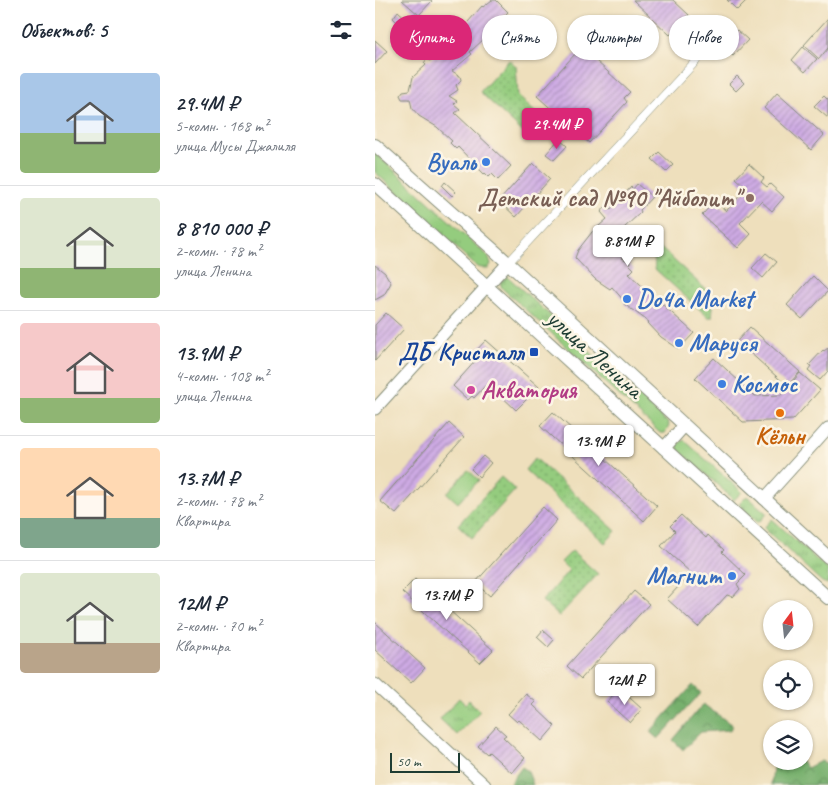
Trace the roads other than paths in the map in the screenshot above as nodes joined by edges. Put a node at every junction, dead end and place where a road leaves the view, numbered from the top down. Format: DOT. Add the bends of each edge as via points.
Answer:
graph roads {
  1 [pos="697,60"];
  2 [pos="375,145"];
  3 [pos="375,184"];
  4 [pos="507,263"];
  5 [pos="486,286"];
  6 [pos="375,409"];
  7 [pos="684,426"];
  8 [pos="828,428"];
  9 [pos="664,448"];
  10 [pos="763,499"];
  11 [pos="828,557"];
  12 [pos="823,589"];
  13 [pos="828,598"];
  14 [pos="375,684"];
  15 [pos="485,785"];
  1 -- 4 [label="street"];
  2 -- 4 [label="main road, улица Ленина"];
  3 -- 5 [label="main road, улица Ленина"];
  4 -- 5 [label="street"];
  4 -- 7 [label="main road, улица Ленина"];
  5 -- 6 [label="street"];
  5 -- 9 [label="main road, улица Ленина"];
  7 -- 9 [label="main road"];
  7 -- 10 [label="main road, улица Ленина"];
  8 -- 10 [label="street"];
  9 -- 12 [label="main road, улица Ленина"];
  10 -- 11 [label="main road, улица Ленина"];
  12 -- 13 [label="main road, улица Ленина"];
  14 -- 15 [label="street"];
}
